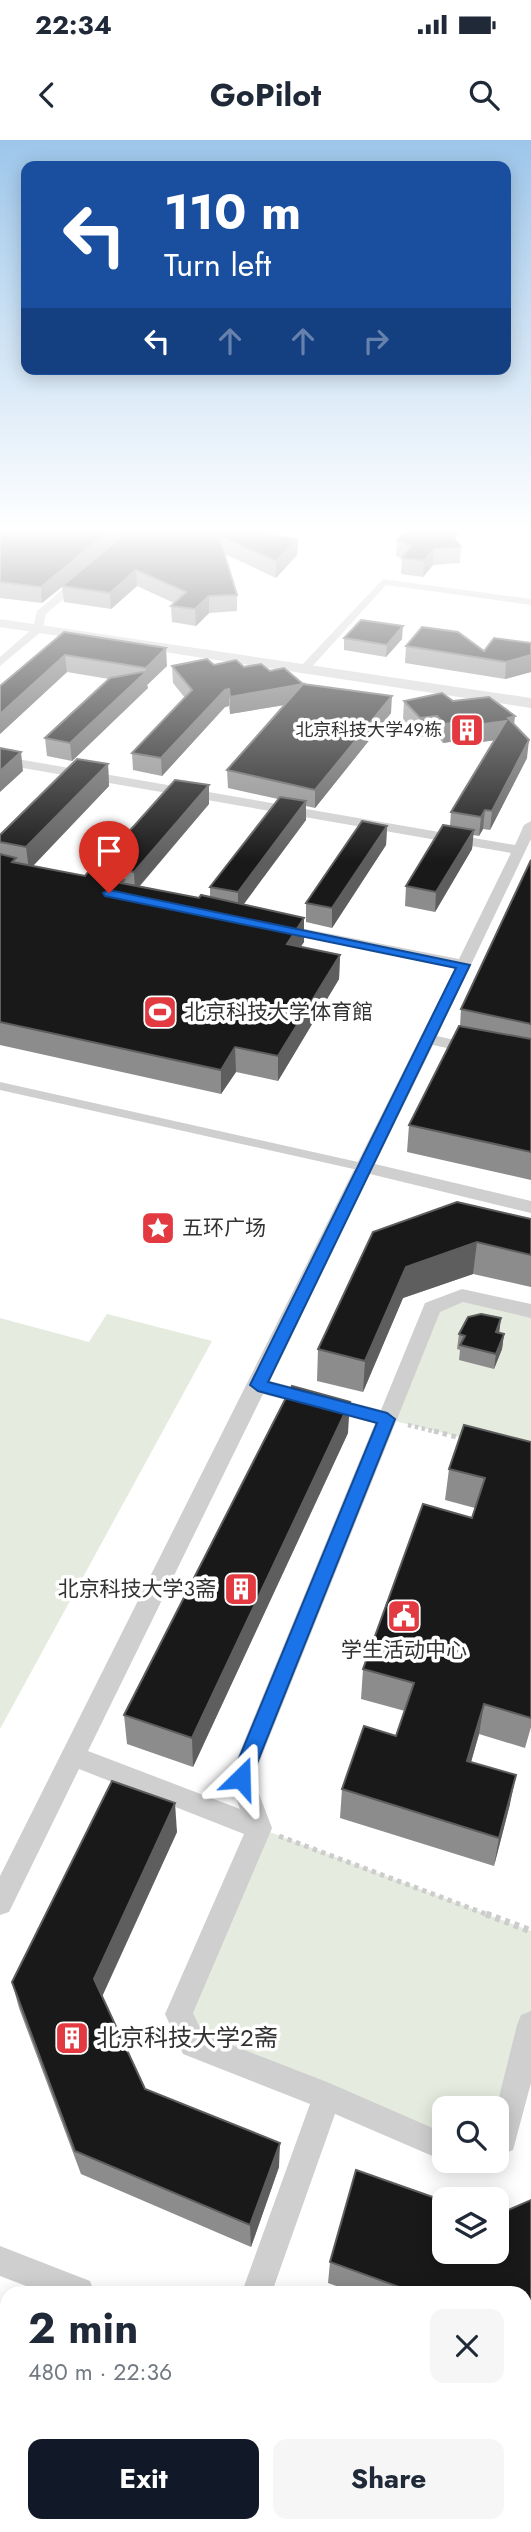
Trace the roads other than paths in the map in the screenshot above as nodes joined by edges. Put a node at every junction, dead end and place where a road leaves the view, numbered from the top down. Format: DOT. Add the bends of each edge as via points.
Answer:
graph roads {
  1 [pos="26,640"];
  2 [pos="109,640"];
  3 [pos="331,640"];
  4 [pos="0,663"];
  5 [pos="304,669"];
  6 [pos="531,703"];
  7 [pos="0,760"];
  8 [pos="531,825"];
  9 [pos="522,856"];
  10 [pos="259,924"];
  11 [pos="464,965"];
  12 [pos="426,1039"];
  13 [pos="497,1053"];
  14 [pos="0,1086"];
  15 [pos="367,1168"];
  16 [pos="531,1207"];
  17 [pos="531,1311"];
  18 [pos="258,1385"];
  19 [pos="387,1419"];
  20 [pos="73,1756"];
  21 [pos="259,1828"];
  22 [pos="0,1903"];
  23 [pos="531,2025"];
  24 [pos="327,2096"];
  25 [pos="509,2115"];
  26 [pos="432,2142"];
  27 [pos="0,2261"];
  28 [pos="64,2286"];
  29 [pos="259,2286"];
  1 -- 4 [label="street"];
  2 -- 5 [label="street"];
  3 -- 5 [label="street"];
  5 -- 6 [label="street"];
  7 -- 9 [label="street"];
  8 -- 9 [label="street"];
  9 -- 11 [label="street"];
  10 -- 11 [label="street"];
  11 -- 12 [label="street"];
  12 -- 13 [label="street"];
  12 -- 15 [label="street"];
  14 -- 15 [label="street"];
  15 -- 16 [label="street"];
  15 -- 18 [label="street"];
  17 -- 19 [label="street" via="462,1295 432,1308"];
  18 -- 19 [label="street"];
  18 -- 20 [label="street"];
  19 -- 21 [label="street" via="241,1778"];
  20 -- 21 [label="street"];
  20 -- 22 [label="street"];
  21 -- 24 [label="street" via="179,2014 193,2044"];
  23 -- 25 [label="street"];
  24 -- 26 [label="street"];
  24 -- 29 [label="street"];
  27 -- 28 [label="street"];
}
